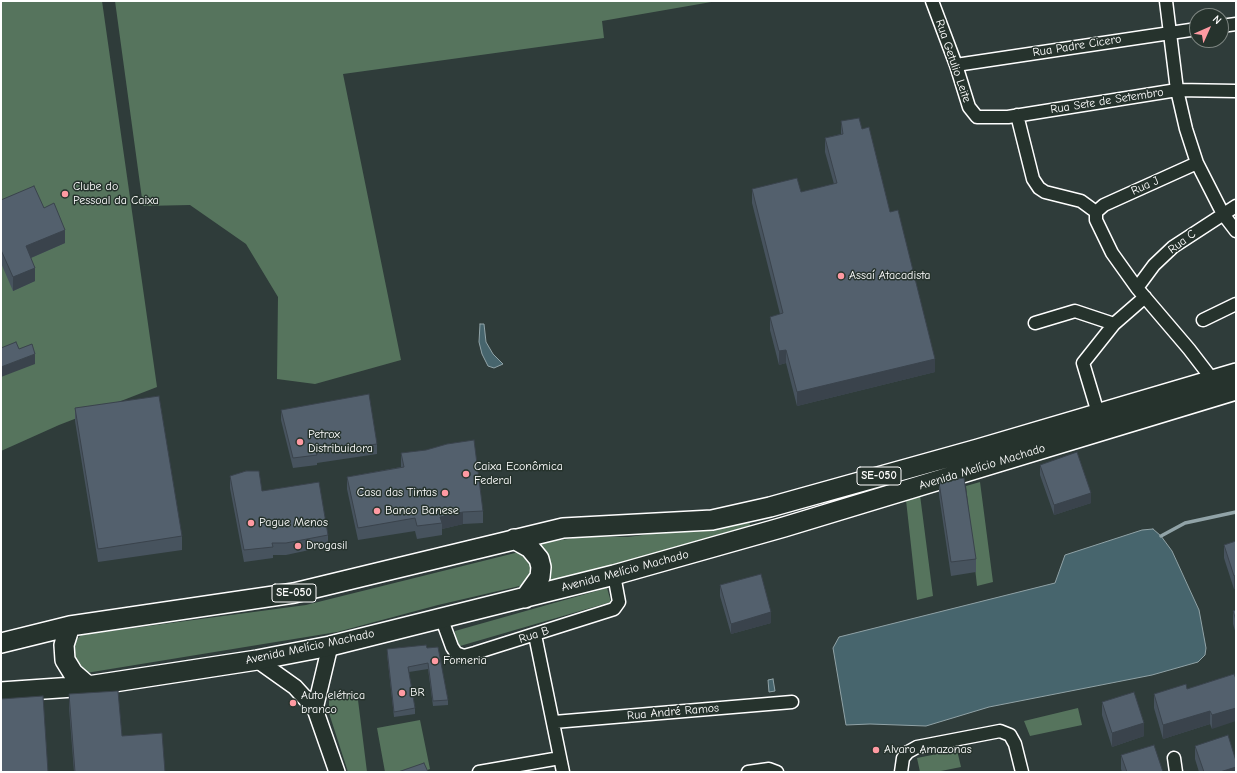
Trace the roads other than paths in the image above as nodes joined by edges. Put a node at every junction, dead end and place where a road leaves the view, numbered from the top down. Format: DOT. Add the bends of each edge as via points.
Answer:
graph roads {
  1 [pos="932,1"];
  2 [pos="1166,1"];
  3 [pos="1189,29"];
  4 [pos="1169,32"];
  5 [pos="956,65"];
  6 [pos="1177,90"];
  7 [pos="1236,91"];
  8 [pos="1017,115"];
  9 [pos="978,117"];
  10 [pos="1197,163"];
  11 [pos="1236,206"];
  12 [pos="1096,212"];
  13 [pos="1223,214"];
  14 [pos="1236,231"];
  15 [pos="1137,288"];
  16 [pos="1145,297"];
  17 [pos="1236,304"];
  18 [pos="1203,320"];
  19 [pos="1035,324"];
  20 [pos="1114,324"];
  21 [pos="1236,373"];
  22 [pos="1212,379"];
  23 [pos="1236,390"];
  24 [pos="1098,413"];
  25 [pos="514,539"];
  26 [pos="614,575"];
  27 [pos="525,598"];
  28 [pos="441,618"];
  29 [pos="70,626"];
  30 [pos="535,636"];
  31 [pos="1,643"];
  32 [pos="330,646"];
  33 [pos="256,660"];
  34 [pos="88,686"];
  35 [pos="1,692"];
  36 [pos="792,702"];
  37 [pos="315,709"];
  38 [pos="554,722"];
  39 [pos="560,758"];
  40 [pos="1174,758"];
  41 [pos="337,772"];
  42 [pos="479,772"];
  43 [pos="563,772"];
  44 [pos="748,772"];
  45 [pos="777,772"];
  46 [pos="901,772"];
  47 [pos="1022,772"];
  48 [pos="1176,772"];
  1 -- 5 [label="street, Rua Getulio Leite"];
  2 -- 4 [label="street"];
  3 -- 4 [label="street, Rua Padre Cicero"];
  4 -- 5 [label="street, Rua Padre Cicero"];
  4 -- 6 [label="street"];
  5 -- 9 [label="street, Rua Getulio Leite" via="969,107"];
  6 -- 7 [label="street, Rua Sete de Setembro"];
  6 -- 8 [label="street, Rua Sete de Setembro"];
  6 -- 10 [label="street"];
  8 -- 9 [label="street, Rua Sete de Setembro"];
  8 -- 12 [label="street" via="1033,178 1039,188 1045,192 1081,201"];
  10 -- 12 [label="street, Rua J" via="1104,205"];
  10 -- 13 [label="street"];
  11 -- 13 [label="street, Rua C"];
  12 -- 15 [label="street" via="1096,220 1112,253"];
  13 -- 14 [label="street"];
  13 -- 15 [label="street, Rua C" via="1173,246"];
  15 -- 16 [label="street"];
  16 -- 20 [label="street"];
  16 -- 22 [label="street"];
  17 -- 18 [label="street"];
  19 -- 20 [label="street" via="1075,311"];
  20 -- 24 [label="street" via="1083,363"];
  21 -- 22 [label="main road, Avenida Melício Machado / SE-050"];
  22 -- 24 [label="main road, Avenida Melício Machado / SE-050"];
  23 -- 26 [label="main road, Avenida Melício Machado / SE-050" via="784,527"];
  24 -- 25 [label="main road, Avenida Melício Machado / SE-050" via="770,507 712,520 563,528"];
  25 -- 27 [label="main road" via="530,548 539,559 541,567 540,577"];
  25 -- 29 [label="main road, Avenida Melício Machado / SE-050" via="294,593"];
  26 -- 27 [label="main road, Avenida Melício Machado / SE-050"];
  26 -- 30 [label="street, Rua B" via="619,602 614,609"];
  27 -- 28 [label="main road, Avenida Melício Machado / SE-050"];
  28 -- 30 [label="street, Rua B" via="452,647 456,653 464,656"];
  28 -- 32 [label="main road, Avenida Melício Machado / SE-050"];
  29 -- 31 [label="main road, Avenida Melício Machado / SE-050"];
  29 -- 34 [label="main road" via="64,645 65,660 73,673"];
  30 -- 38 [label="street"];
  32 -- 33 [label="main road, Avenida Melício Machado / SE-050"];
  32 -- 37 [label="street"];
  33 -- 34 [label="main road, Avenida Melício Machado / SE-050"];
  33 -- 37 [label="street" via="295,688"];
  34 -- 35 [label="main road, Avenida Melício Machado / SE-050"];
  36 -- 38 [label="street, Rua André Ramos"];
  37 -- 41 [label="street"];
  38 -- 39 [label="street"];
  39 -- 42 [label="street"];
  39 -- 43 [label="street"];
  40 -- 48 [label="street"];
  44 -- 45 [label="street" via="769,769"];
  46 -- 47 [label="street" via="903,758 917,747 986,733 1006,733 1010,736 1015,744"];
}
